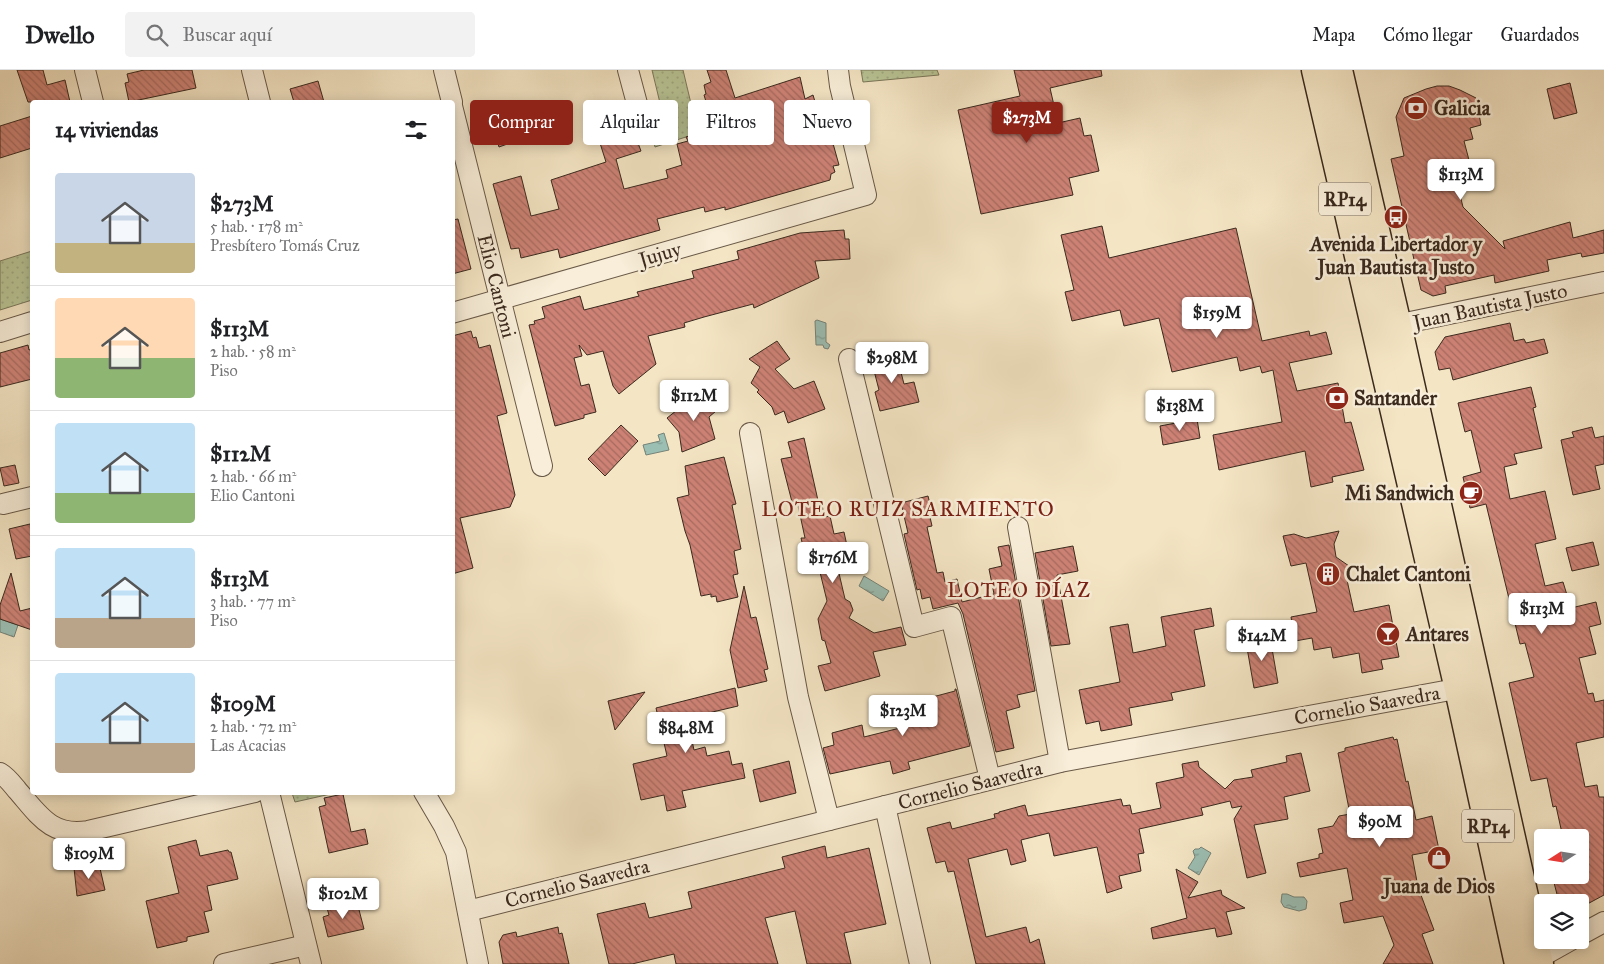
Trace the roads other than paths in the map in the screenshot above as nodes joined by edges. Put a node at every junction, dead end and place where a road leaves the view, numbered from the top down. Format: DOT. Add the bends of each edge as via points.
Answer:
graph roads {
  1 [pos="85,70"];
  2 [pos="252,70"];
  3 [pos="444,70"];
  4 [pos="628,70"];
  5 [pos="838,70"];
  6 [pos="1315,70"];
  7 [pos="1339,70"];
  8 [pos="92,100"];
  9 [pos="260,100"];
  10 [pos="451,100"];
  11 [pos="635,100"];
  12 [pos="455,116"];
  13 [pos="1604,282"];
  14 [pos="501,300"];
  15 [pos="455,312"];
  16 [pos="30,323"];
  17 [pos="1387,327"];
  18 [pos="0,332"];
  19 [pos="849,359"];
  20 [pos="750,433"];
  21 [pos="542,466"];
  22 [pos="30,497"];
  23 [pos="3,504"];
  24 [pos="1018,527"];
  25 [pos="1468,687"];
  26 [pos="1060,762"];
  27 [pos="0,773"];
  28 [pos="990,780"];
  29 [pos="242,795"];
  30 [pos="270,795"];
  31 [pos="426,795"];
  32 [pos="886,806"];
  33 [pos="829,820"];
  34 [pos="468,911"];
  35 [pos="1604,922"];
  36 [pos="1589,930"];
  37 [pos="1555,949"];
  38 [pos="308,955"];
  39 [pos="1531,962"];
  40 [pos="224,964"];
  41 [pos="478,964"];
  42 [pos="920,964"];
  1 -- 8 [label="street"];
  2 -- 9 [label="street"];
  3 -- 10 [label="street, Elio Cantoni"];
  4 -- 11 [label="street"];
  5 -- 14 [label="street, Jujuy" via="866,195"];
  6 -- 17 [label="main road, RP14"];
  7 -- 17 [label="main road, RP14"];
  12 -- 14 [label="street, Elio Cantoni"];
  13 -- 17 [label="street, Juan Bautista Justo"];
  14 -- 15 [label="street, Jujuy"];
  14 -- 21 [label="street, Elio Cantoni"];
  16 -- 18 [label="street"];
  17 -- 25 [label="main road, RP14"];
  19 -- 28 [label="street" via="914,627 951,618"];
  20 -- 33 [label="street" via="798,697"];
  22 -- 23 [label="street"];
  24 -- 26 [label="street"];
  25 -- 26 [label="street, Cornelio Saavedra"];
  25 -- 39 [label="main road, RP14"];
  26 -- 28 [label="street, Cornelio Saavedra"];
  27 -- 29 [label="street" via="43,818 66,832 88,831"];
  28 -- 32 [label="street, Cornelio Saavedra"];
  30 -- 38 [label="street"];
  31 -- 34 [label="street" via="456,852"];
  32 -- 33 [label="street, Cornelio Saavedra"];
  32 -- 42 [label="street"];
  33 -- 34 [label="street, Cornelio Saavedra"];
  34 -- 41 [label="street"];
  35 -- 36 [label="street"];
  37 -- 39 [label="street"];
  38 -- 40 [label="street"];
}
